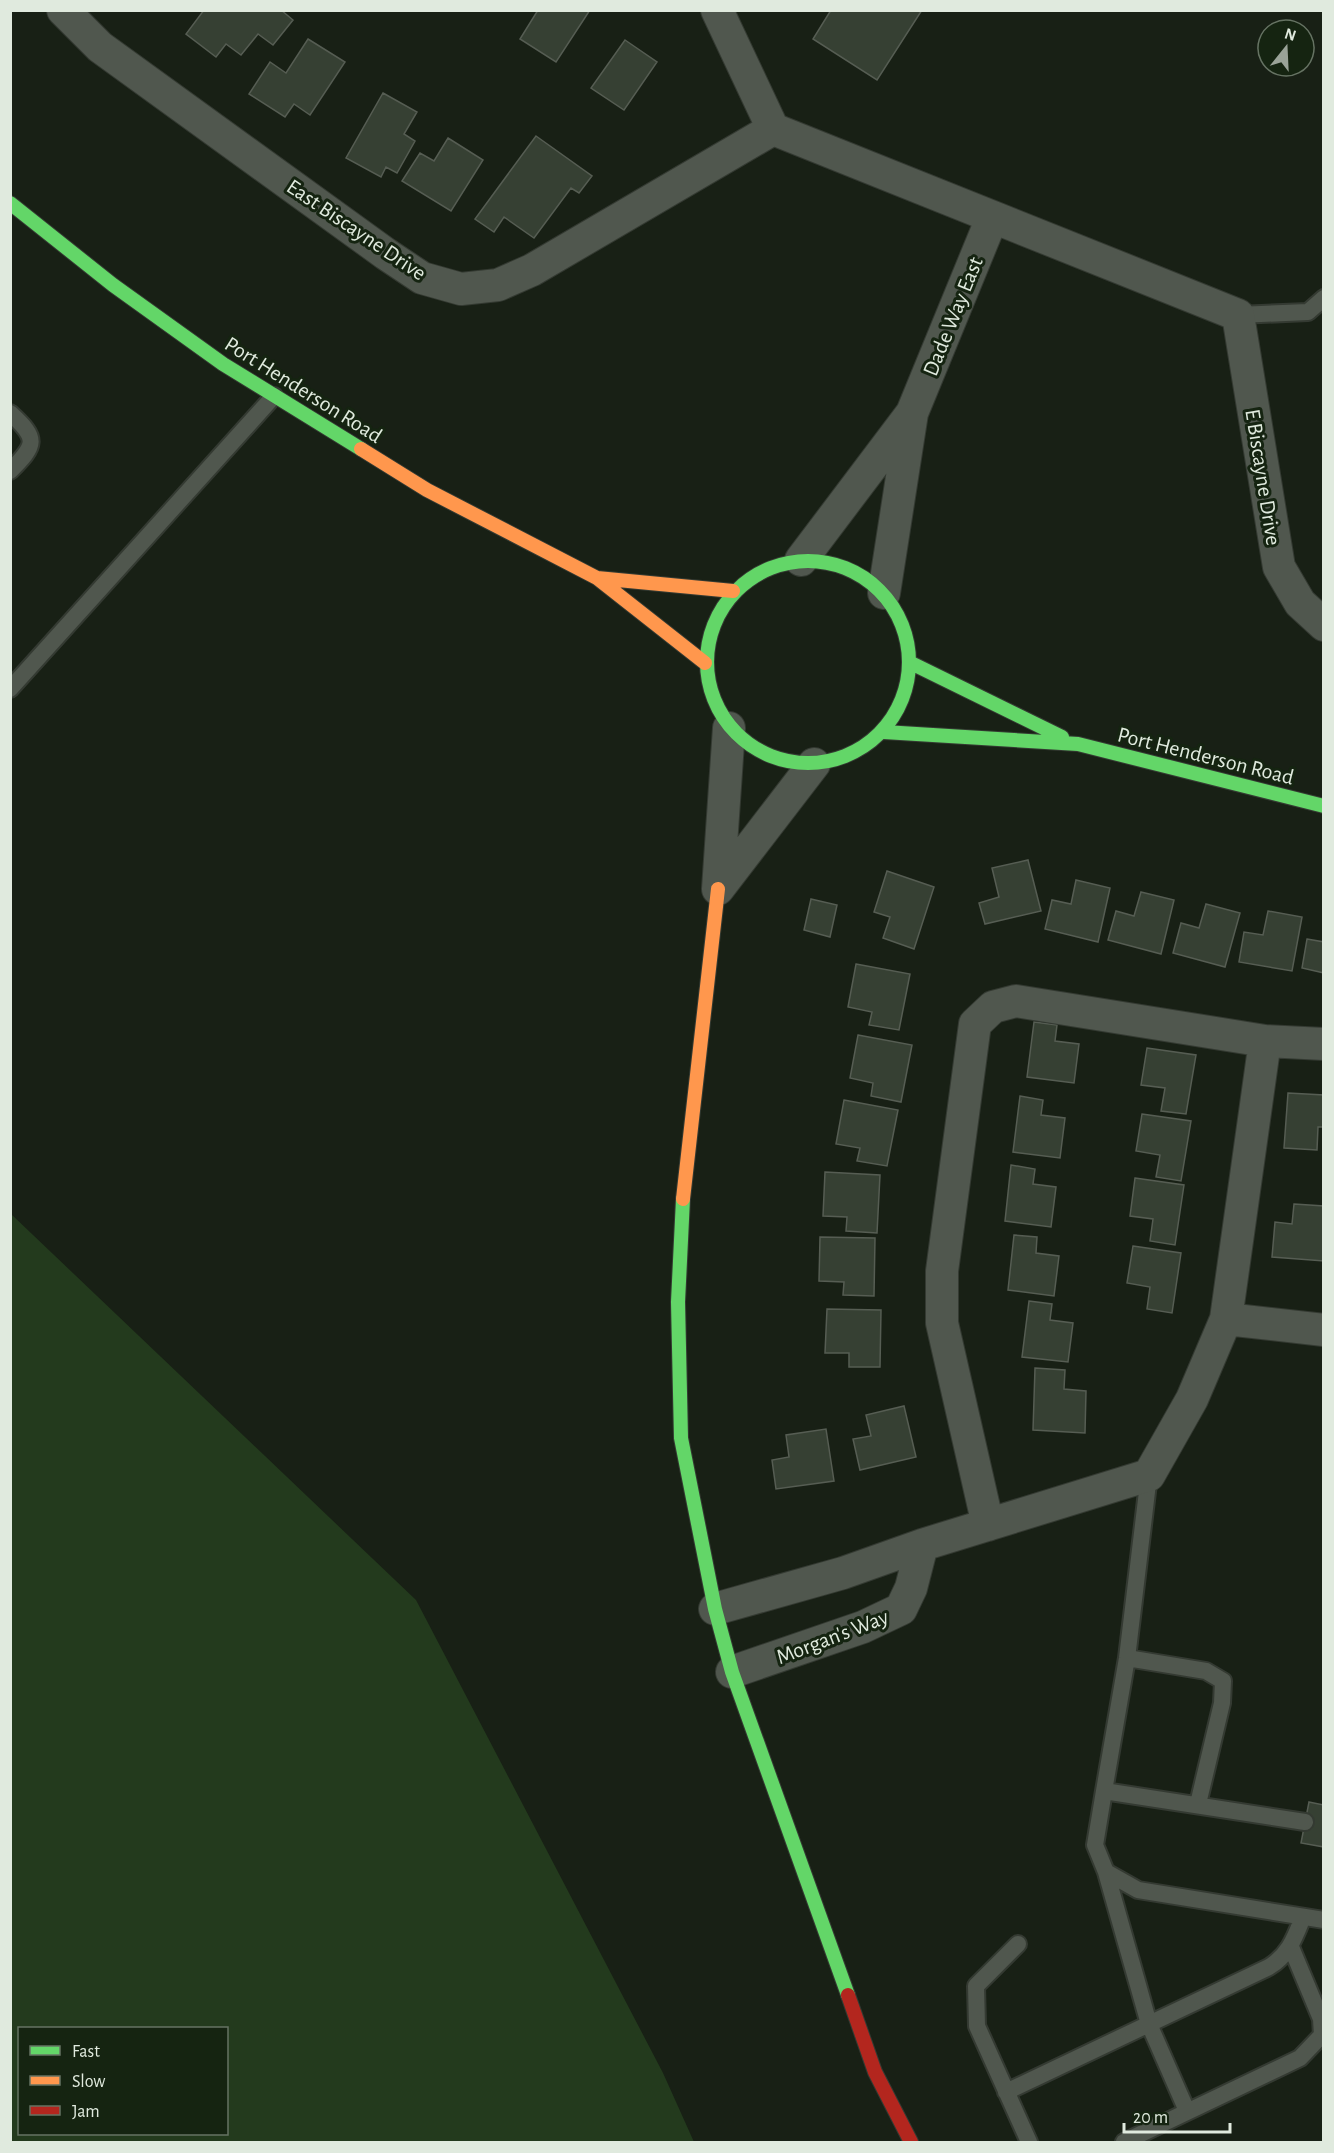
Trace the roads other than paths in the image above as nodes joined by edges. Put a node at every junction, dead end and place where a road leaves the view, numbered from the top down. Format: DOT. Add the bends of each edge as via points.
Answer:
graph roads {
  1 [pos="63,10"];
  2 [pos="717,10"];
  3 [pos="773,129"];
  4 [pos="10,203"];
  5 [pos="992,218"];
  6 [pos="1323,298"];
  7 [pos="1238,315"];
  8 [pos="274,396"];
  9 [pos="10,413"];
  10 [pos="912,413"];
  11 [pos="10,471"];
  12 [pos="801,560"];
  13 [pos="597,578"];
  14 [pos="733,591"];
  15 [pos="884,593"];
  16 [pos="1323,625"];
  17 [pos="705,663"];
  18 [pos="911,663"];
  19 [pos="10,690"];
  20 [pos="729,728"];
  21 [pos="884,732"];
  22 [pos="1077,744"];
  23 [pos="814,764"];
  24 [pos="1323,806"];
  25 [pos="718,889"];
  26 [pos="1265,1041"];
  27 [pos="1323,1044"];
  28 [pos="1226,1319"];
  29 [pos="1323,1330"];
  30 [pos="1149,1475"];
  31 [pos="988,1525"];
  32 [pos="922,1545"];
  33 [pos="715,1609"];
  34 [pos="1126,1658"];
  35 [pos="732,1672"];
  36 [pos="1104,1791"];
  37 [pos="1198,1804"];
  38 [pos="1305,1822"];
  39 [pos="1106,1872"];
  40 [pos="1304,1917"];
  41 [pos="1323,1920"];
  42 [pos="1018,1944"];
  43 [pos="1291,1947"];
  44 [pos="1149,2024"];
  45 [pos="1322,2025"];
  46 [pos="1006,2092"];
  47 [pos="1187,2111"];
  48 [pos="911,2142"];
  49 [pos="1029,2142"];
  50 [pos="1124,2142"];
  1 -- 3 [label="street, East Biscayne Drive" via="100,47 386,254 422,278 461,289 498,285 532,270"];
  2 -- 3 [label="street"];
  3 -- 5 [label="street"];
  4 -- 8 [label="main road, Port Henderson Road" via="113,285"];
  5 -- 7 [label="street"];
  5 -- 10 [label="street, Dade Way East"];
  6 -- 7 [label="lane" via="1308,312"];
  7 -- 16 [label="street, E Biscayne Drive" via="1279,567 1300,603"];
  8 -- 13 [label="main road, Port Henderson Road" via="427,490"];
  8 -- 19 [label="lane"];
  9 -- 11 [label="lane" via="25,426 31,441 28,453"];
  10 -- 12 [label="street, Dade Way East"];
  10 -- 15 [label="street, Dade Way East"];
  12 -- 14 [label="main road" via="764,569"];
  12 -- 15 [label="main road" via="846,567"];
  13 -- 14 [label="main road, Port Henderson Road"];
  13 -- 17 [label="main road, Port Henderson Road"];
  14 -- 17 [label="main road" via="712,623"];
  15 -- 18 [label="main road" via="904,625"];
  17 -- 20 [label="main road" via="711,697"];
  18 -- 21 [label="main road" via="904,700"];
  18 -- 22 [label="main road, Port Henderson Road"];
  20 -- 23 [label="main road" via="768,756"];
  20 -- 25 [label="street"];
  21 -- 22 [label="main road, Port Henderson Road"];
  21 -- 23 [label="main road" via="852,755"];
  22 -- 24 [label="main road, Port Henderson Road"];
  23 -- 25 [label="street"];
  25 -- 33 [label="main road" via="684,1186 678,1302 681,1438"];
  26 -- 27 [label="street"];
  26 -- 28 [label="street"];
  26 -- 31 [label="street" via="1016,1001 993,1007 975,1024 942,1271 942,1323"];
  28 -- 29 [label="street"];
  28 -- 30 [label="street" via="1192,1399"];
  30 -- 31 [label="street"];
  30 -- 34 [label="lane"];
  31 -- 32 [label="street"];
  32 -- 33 [label="street" via="843,1574"];
  32 -- 35 [label="street, Morgan's Way" via="901,1609 863,1627"];
  33 -- 35 [label="main road"];
  34 -- 36 [label="lane"];
  34 -- 37 [label="lane" via="1206,1671 1223,1681 1222,1703"];
  35 -- 48 [label="main road" via="875,2072"];
  36 -- 37 [label="lane"];
  36 -- 39 [label="lane" via="1095,1845"];
  37 -- 38 [label="lane"];
  39 -- 40 [label="lane" via="1138,1890"];
  39 -- 44 [label="lane"];
  40 -- 41 [label="lane"];
  40 -- 43 [label="lane"];
  42 -- 46 [label="lane" via="976,1986 977,2026"];
  43 -- 44 [label="lane" via="1269,1967"];
  43 -- 45 [label="lane"];
  44 -- 46 [label="lane"];
  44 -- 47 [label="lane"];
  45 -- 47 [label="lane" via="1322,2035 1300,2058"];
  46 -- 49 [label="lane"];
  47 -- 50 [label="lane"];
}
